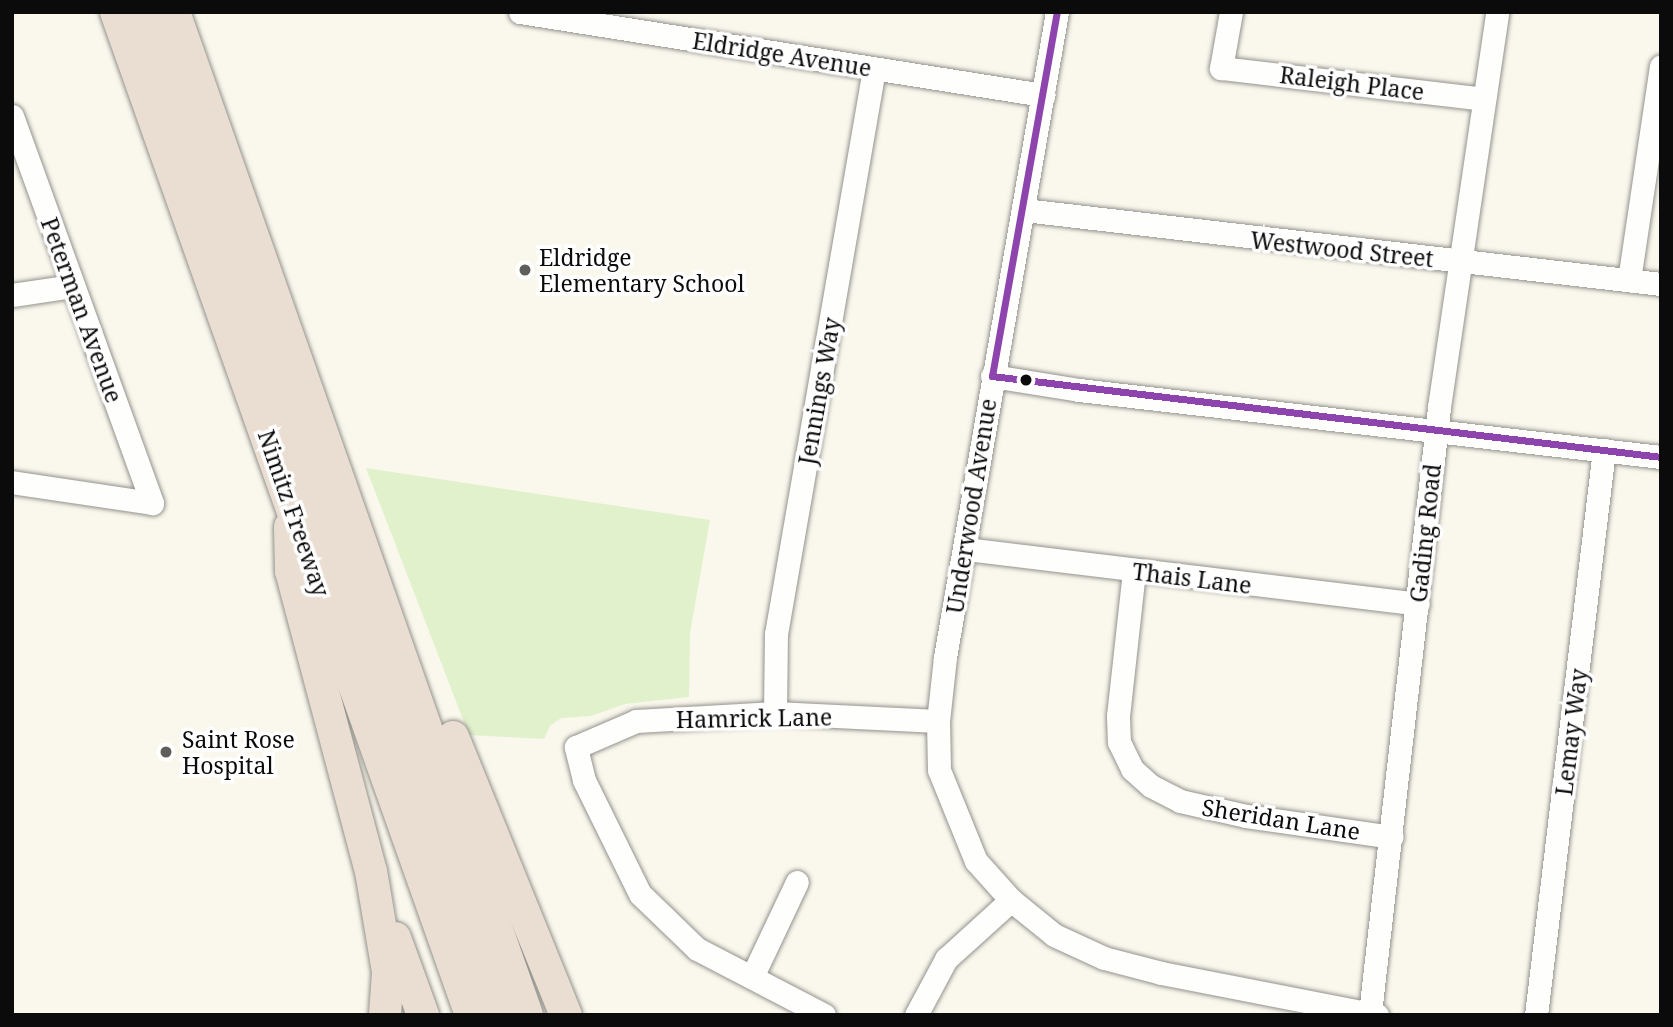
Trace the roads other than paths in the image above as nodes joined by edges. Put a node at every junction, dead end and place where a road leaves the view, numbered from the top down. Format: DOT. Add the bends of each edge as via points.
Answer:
graph roads {
  1 [pos="116,12"];
  2 [pos="146,12"];
  3 [pos="174,12"];
  4 [pos="520,12"];
  5 [pos="1057,12"];
  6 [pos="1231,12"];
  7 [pos="1497,12"];
  8 [pos="1661,66"];
  9 [pos="874,69"];
  10 [pos="1043,95"];
  11 [pos="1484,99"];
  12 [pos="12,116"];
  13 [pos="1024,210"];
  14 [pos="1460,262"];
  15 [pos="1629,280"];
  16 [pos="1661,284"];
  17 [pos="73,286"];
  18 [pos="12,295"];
  19 [pos="992,376"];
  20 [pos="1436,430"];
  21 [pos="1604,450"];
  22 [pos="1661,457"];
  23 [pos="12,482"];
  24 [pos="289,498"];
  25 [pos="966,549"];
  26 [pos="1134,571"];
  27 [pos="1418,604"];
  28 [pos="406,662"];
  29 [pos="775,713"];
  30 [pos="937,721"];
  31 [pos="1391,836"];
  32 [pos="371,871"];
  33 [pos="797,882"];
  34 [pos="1011,900"];
  35 [pos="539,943"];
  36 [pos="752,976"];
  37 [pos="1374,1014"];
  38 [pos="386,1015"];
  39 [pos="423,1015"];
  40 [pos="471,1015"];
  41 [pos="502,1015"];
  42 [pos="527,1015"];
  43 [pos="566,1015"];
  44 [pos="588,1015"];
  45 [pos="824,1015"];
  46 [pos="916,1015"];
  47 [pos="1536,1015"];
  1 -- 24 [label="highway, Nimitz Freeway"];
  2 -- 41 [label="highway"];
  3 -- 28 [label="highway"];
  4 -- 9 [label="street, Eldridge Avenue"];
  5 -- 10 [label="street, Underwood Avenue"];
  6 -- 11 [label="street, Raleigh Place" via="1221,68"];
  7 -- 11 [label="street, Gading Road"];
  8 -- 15 [label="street"];
  9 -- 10 [label="street, Eldridge Avenue"];
  9 -- 29 [label="street, Jennings Way" via="775,634"];
  10 -- 13 [label="street, Underwood Avenue"];
  11 -- 14 [label="street, Gading Road"];
  12 -- 17 [label="street, Peterman Avenue"];
  13 -- 14 [label="street, Westwood Street"];
  13 -- 19 [label="street, Underwood Avenue"];
  14 -- 15 [label="street, Westwood Street"];
  14 -- 20 [label="street, Gading Road"];
  15 -- 16 [label="street, Westwood Street"];
  17 -- 18 [label="street"];
  17 -- 23 [label="street, Peterman Avenue" via="152,503"];
  19 -- 20 [label="street"];
  19 -- 25 [label="street, Underwood Avenue"];
  20 -- 21 [label="street"];
  20 -- 27 [label="street, Gading Road"];
  21 -- 22 [label="street"];
  21 -- 47 [label="street, Lemay Way"];
  24 -- 32 [label="highway" via="291,571"];
  24 -- 40 [label="highway, Nimitz Freeway"];
  25 -- 26 [label="street, Thais Lane"];
  25 -- 30 [label="street, Underwood Avenue"];
  26 -- 27 [label="street, Thais Lane"];
  26 -- 31 [label="street, Sheridan Lane" via="1118,716 1119,742 1132,769 1151,786 1180,801 1246,816"];
  27 -- 31 [label="street, Gading Road"];
  28 -- 35 [label="highway" via="434,688"];
  28 -- 42 [label="highway"];
  29 -- 30 [label="street, Hamrick Lane"];
  29 -- 36 [label="street, Hamrick Lane" via="636,721 576,747 584,780 640,894 697,949"];
  30 -- 34 [label="street, Underwood Avenue" via="939,769 955,813 976,860"];
  31 -- 37 [label="street, Gading Road"];
  32 -- 38 [label="highway" via="388,972"];
  32 -- 39 [label="highway"];
  33 -- 36 [label="street"];
  34 -- 37 [label="street, Underwood Avenue" via="1054,935 1104,958"];
  34 -- 46 [label="street" via="946,960"];
  35 -- 43 [label="highway"];
  35 -- 44 [label="highway"];
  36 -- 45 [label="street"];
}
